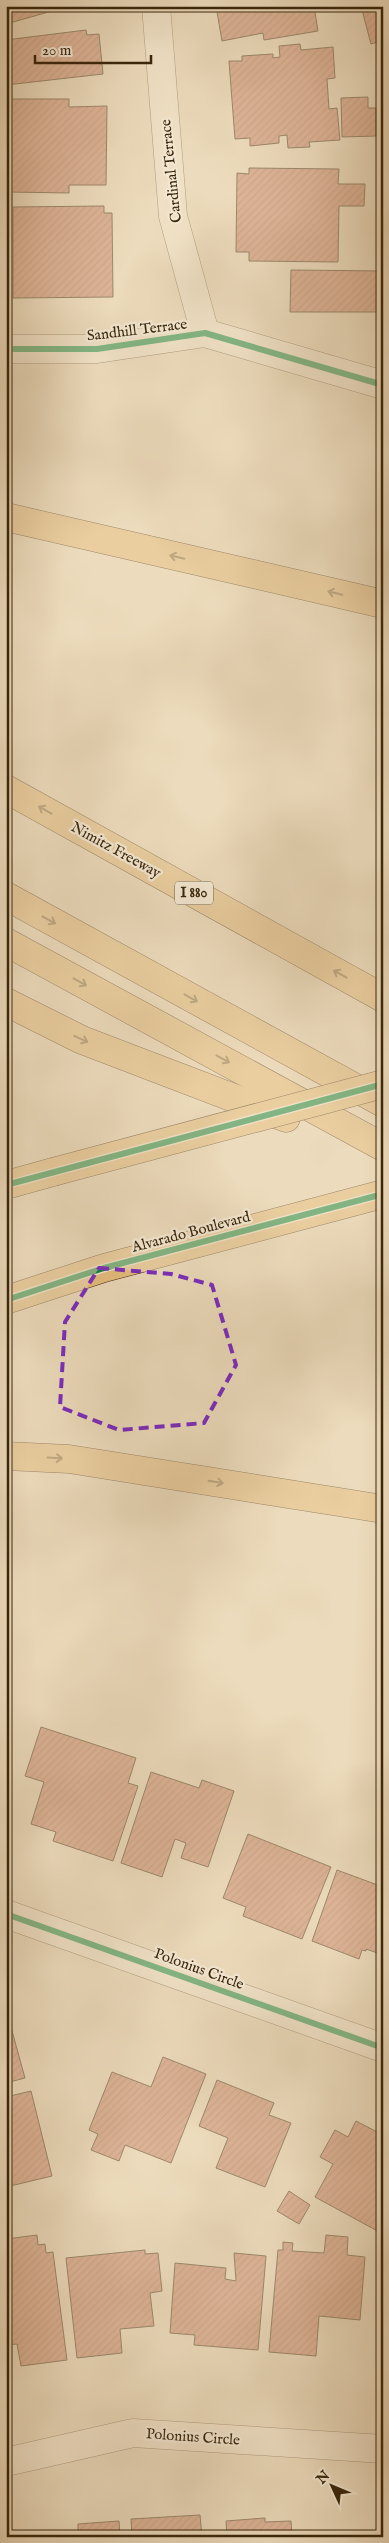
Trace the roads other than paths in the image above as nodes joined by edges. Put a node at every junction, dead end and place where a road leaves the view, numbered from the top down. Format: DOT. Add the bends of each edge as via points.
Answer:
graph roads {
  1 [pos="156,6"];
  2 [pos="205,333"];
  3 [pos="6,349"];
  4 [pos="383,385"];
  5 [pos="6,517"];
  6 [pos="383,604"];
  7 [pos="6,789"];
  8 [pos="6,896"];
  9 [pos="6,942"];
  10 [pos="383,998"];
  11 [pos="6,1002"];
  12 [pos="383,1084"];
  13 [pos="383,1104"];
  14 [pos="383,1147"];
  15 [pos="383,1154"];
  16 [pos="6,1185"];
  17 [pos="383,1194"];
  18 [pos="6,1300"];
  19 [pos="6,1456"];
  20 [pos="383,1509"];
  21 [pos="6,1914"];
  22 [pos="383,2048"];
  23 [pos="383,2449"];
  24 [pos="6,2462"];
  1 -- 2 [label="street, Cardinal Terrace" via="173,216"];
  2 -- 3 [label="street, Sandhill Terrace" via="97,350"];
  2 -- 4 [label="street, Sandhill Terrace"];
  6 -- 5 [label="main road, one-way"];
  10 -- 7 [label="main road, Nimitz Freeway / I 880, one-way"];
  8 -- 13 [label="main road, one-way"];
  9 -- 14 [label="main road, one-way"];
  11 -- 15 [label="main road, one-way" via="82,1040"];
  12 -- 16 [label="main road, bridge"];
  17 -- 18 [label="main road, Alvarado Boulevard" via="104,1268"];
  19 -- 20 [label="main road, one-way" via="69,1459"];
  21 -- 22 [label="street, Polonius Circle"];
  23 -- 24 [label="street, Polonius Circle" via="133,2433"];
}
